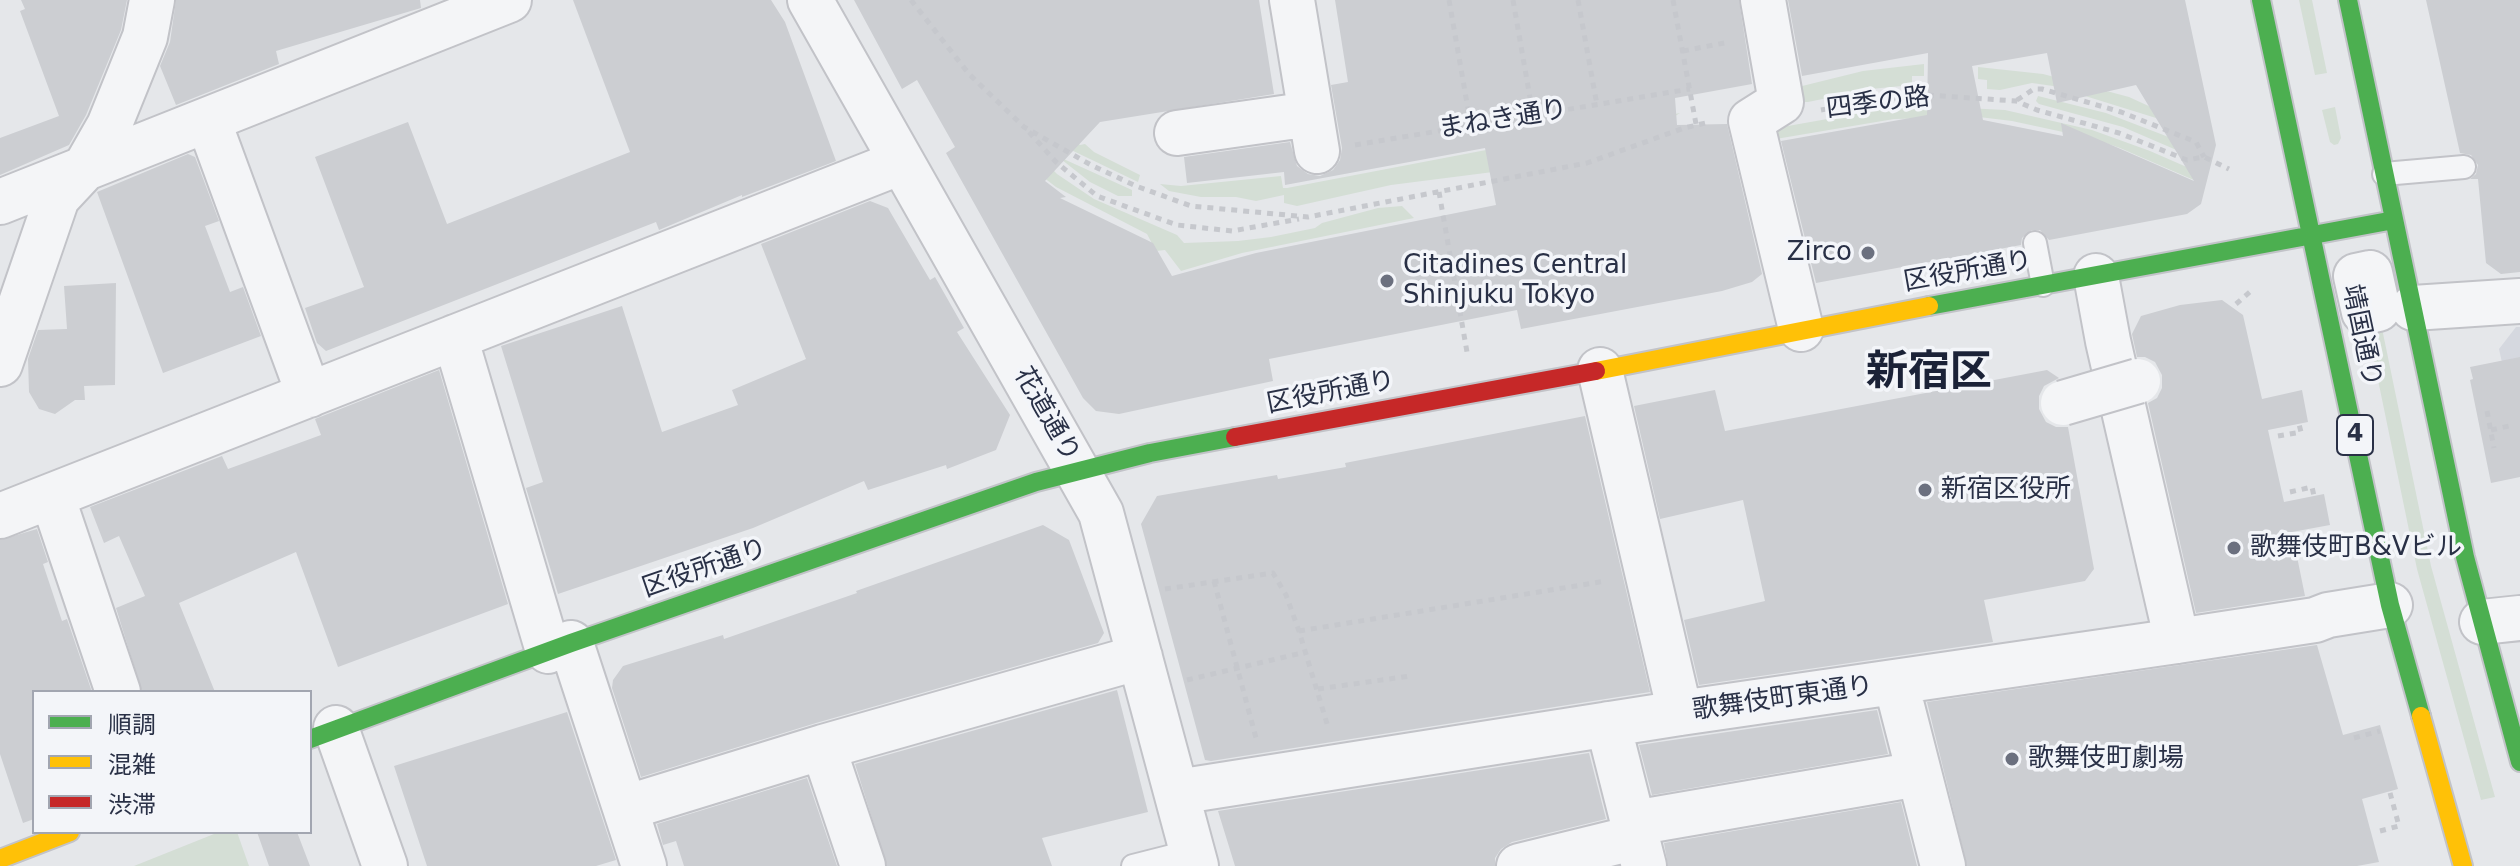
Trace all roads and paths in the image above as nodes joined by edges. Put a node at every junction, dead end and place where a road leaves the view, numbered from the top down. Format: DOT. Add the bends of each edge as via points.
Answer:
graph roads {
  1 [pos="152,0"];
  2 [pos="507,0"];
  3 [pos="810,0"];
  4 [pos="911,0"];
  5 [pos="1292,0"];
  6 [pos="1449,0"];
  7 [pos="1513,0"];
  8 [pos="1578,0"];
  9 [pos="1673,0"];
  10 [pos="1763,0"];
  11 [pos="2261,0"];
  12 [pos="2348,0"];
  13 [pos="1690,89"];
  14 [pos="2016,101"];
  15 [pos="999,104"];
  16 [pos="1597,105"];
  17 [pos="1766,112"];
  18 [pos="1533,115"];
  19 [pos="208,120"];
  20 [pos="1696,124"];
  21 [pos="1471,126"];
  22 [pos="1024,127"];
  23 [pos="1314,132"];
  24 [pos="1177,133"];
  25 [pos="2204,157"];
  26 [pos="901,162"];
  27 [pos="2464,167"];
  28 [pos="85,168"];
  29 [pos="2229,169"];
  30 [pos="2384,174"];
  31 [pos="1439,192"];
  32 [pos="0,202"];
  33 [pos="1308,217"];
  34 [pos="2394,220"];
  35 [pos="2313,235"];
  36 [pos="2035,243"];
  37 [pos="2096,276"];
  38 [pos="2043,285"];
  39 [pos="2251,291"];
  40 [pos="2520,301"];
  41 [pos="2236,304"];
  42 [pos="2413,308"];
  43 [pos="1801,329"];
  44 [pos="455,337"];
  45 [pos="1467,355"];
  46 [pos="0,364"];
  47 [pos="1600,370"];
  48 [pos="2138,381"];
  49 [pos="309,395"];
  50 [pos="2063,403"];
  51 [pos="2487,411"];
  52 [pos="2299,424"];
  53 [pos="2509,426"];
  54 [pos="2491,430"];
  55 [pos="2278,436"];
  56 [pos="2494,448"];
  57 [pos="1077,470"];
  58 [pos="2290,492"];
  59 [pos="52,496"];
  60 [pos="2314,496"];
  61 [pos="0,516"];
  62 [pos="1647,574"];
  63 [pos="1214,581"];
  64 [pos="1162,590"];
  65 [pos="2390,605"];
  66 [pos="2501,620"];
  67 [pos="1299,631"];
  68 [pos="2177,641"];
  69 [pos="559,647"];
  70 [pos="1306,652"];
  71 [pos="1238,669"];
  72 [pos="1157,670"];
  73 [pos="1410,676"];
  74 [pos="1896,683"];
  75 [pos="1318,689"];
  76 [pos="117,690"];
  77 [pos="1680,713"];
  78 [pos="1608,724"];
  79 [pos="2380,731"];
  80 [pos="323,734"];
  81 [pos="2354,738"];
  82 [pos="823,747"];
  83 [pos="2520,762"];
  84 [pos="1338,767"];
  85 [pos="1918,774"];
  86 [pos="1266,778"];
  87 [pos="2389,789"];
  88 [pos="1177,792"];
  89 [pos="625,808"];
  90 [pos="2380,831"];
  91 [pos="1638,842"];
  92 [pos="1194,858"];
  93 [pos="385,866"];
  94 [pos="644,866"];
  95 [pos="863,866"];
  96 [pos="1133,866"];
  97 [pos="1519,866"];
  98 [pos="1943,866"];
  99 [pos="2463,866"];
  1 -- 28 [label="street" via="145,37 109,126"];
  2 -- 19 [label="street"];
  3 -- 26 [label="street, 花道通り"];
  4 -- 15 [label="path"];
  5 -- 23 [label="street"];
  6 -- 21 [label="path"];
  7 -- 18 [label="path"];
  8 -- 16 [label="path"];
  9 -- 13 [label="path"];
  10 -- 17 [label="street"];
  11 -- 35 [label="street, 靖国通り / 4"];
  12 -- 30 [label="street"];
  13 -- 16 [label="path, まねき通り"];
  13 -- 20 [label="path"];
  14 -- 17 [label="path, 四季の路" via="1927,95 1799,114"];
  14 -- 25 [label="path, 四季の路" via="2187,160"];
  14 -- 25 [label="path, 四季の路" via="2042,89 2121,112 2196,142"];
  16 -- 18 [label="path, まねき通り"];
  17 -- 43 [label="street"];
  18 -- 21 [label="path, まねき通り"];
  19 -- 28 [label="street"];
  19 -- 49 [label="street"];
  21 -- 23 [label="path, まねき通り"];
  22 -- 33 [label="path" via="1097,196 1177,225 1232,231"];
  23 -- 24 [label="street"];
  25 -- 29 [label="path, 四季の路"];
  26 -- 44 [label="street"];
  26 -- 57 [label="street, 花道通り"];
  27 -- 30 [label="lane"];
  28 -- 32 [label="street"];
  28 -- 46 [label="street" via="57,198"];
  30 -- 34 [label="street"];
  31 -- 45 [label="path"];
  34 -- 35 [label="street, 区役所通り"];
  34 -- 42 [label="street"];
  35 -- 37 [label="street, 区役所通り"];
  35 -- 65 [label="street, 靖国通り / 4"];
  36 -- 38 [label="lane"];
  37 -- 38 [label="street, 区役所通り"];
  37 -- 68 [label="street"];
  38 -- 43 [label="street, 区役所通り"];
  39 -- 41 [label="path"];
  40 -- 42 [label="street"];
  42 -- 66 [label="street" via="2465,557"];
  43 -- 47 [label="street, 区役所通り"];
  44 -- 49 [label="street"];
  44 -- 69 [label="street"];
  47 -- 57 [label="street, 区役所通り"];
  47 -- 62 [label="street"];
  48 -- 50 [label="street, bridge"];
  49 -- 59 [label="street"];
  51 -- 54 [label="path"];
  52 -- 55 [label="path" via="2301,432"];
  53 -- 54 [label="path"];
  54 -- 56 [label="path"];
  57 -- 69 [label="street, 区役所通り"];
  57 -- 72 [label="street, 花道通り" via="1101,513"];
  58 -- 60 [label="path" via="2312,487"];
  59 -- 61 [label="street"];
  59 -- 76 [label="street"];
  62 -- 67 [label="path"];
  62 -- 77 [label="street"];
  63 -- 64 [label="path"];
  63 -- 67 [label="path" via="1273,573"];
  63 -- 71 [label="path"];
  65 -- 68 [label="street, 歌舞伎町東通り"];
  65 -- 99 [label="street, 靖国通り / 4"];
  66 -- 83 [label="street"];
  67 -- 70 [label="path"];
  68 -- 74 [label="street, 歌舞伎町東通り"];
  69 -- 80 [label="street, 区役所通り"];
  69 -- 89 [label="street"];
  70 -- 71 [label="path"];
  70 -- 75 [label="path"];
  71 -- 72 [label="path"];
  71 -- 86 [label="path"];
  72 -- 82 [label="street"];
  72 -- 88 [label="street, 花道通り"];
  73 -- 75 [label="path"];
  74 -- 77 [label="street, 歌舞伎町東通り"];
  74 -- 85 [label="street"];
  75 -- 84 [label="path"];
  77 -- 78 [label="street, 歌舞伎町東通り"];
  78 -- 84 [label="street, 歌舞伎町東通り"];
  78 -- 91 [label="street"];
  79 -- 81 [label="path"];
  80 -- 93 [label="street"];
  82 -- 89 [label="street"];
  82 -- 95 [label="street"];
  84 -- 86 [label="street, 歌舞伎町東通り"];
  85 -- 91 [label="street"];
  85 -- 98 [label="street"];
  86 -- 88 [label="street, 歌舞伎町東通り"];
  87 -- 90 [label="path" via="2399,826"];
  88 -- 92 [label="street, 花道通り"];
  89 -- 94 [label="street"];
  91 -- 97 [label="street"];
  92 -- 96 [label="lane"];
}
